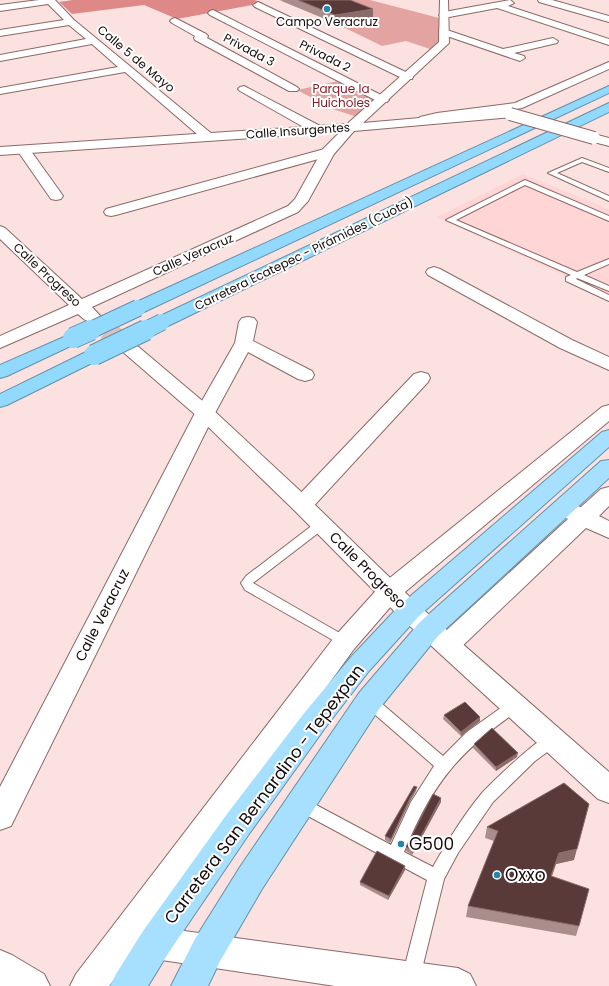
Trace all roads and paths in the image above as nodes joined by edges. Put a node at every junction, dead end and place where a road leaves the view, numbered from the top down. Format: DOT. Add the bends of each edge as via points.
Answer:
graph roads {
  1 [pos="444,0"];
  2 [pos="542,0"];
  3 [pos="50,1"];
  4 [pos="518,1"];
  5 [pos="258,5"];
  6 [pos="496,5"];
  7 [pos="601,6"];
  8 [pos="0,8"];
  9 [pos="579,11"];
  10 [pos="62,12"];
  11 [pos="213,13"];
  12 [pos="46,15"];
  13 [pos="444,15"];
  14 [pos="609,19"];
  15 [pos="175,21"];
  16 [pos="71,22"];
  17 [pos="242,29"];
  18 [pos="227,32"];
  19 [pos="444,32"];
  20 [pos="0,33"];
  21 [pos="94,41"];
  22 [pos="552,41"];
  23 [pos="609,42"];
  24 [pos="503,52"];
  25 [pos="0,58"];
  26 [pos="520,58"];
  27 [pos="609,65"];
  28 [pos="126,69"];
  29 [pos="408,76"];
  30 [pos="244,89"];
  31 [pos="292,89"];
  32 [pos="609,89"];
  33 [pos="0,91"];
  34 [pos="383,100"];
  35 [pos="609,107"];
  36 [pos="424,120"];
  37 [pos="352,126"];
  38 [pos="318,130"];
  39 [pos="208,137"];
  40 [pos="609,142"];
  41 [pos="23,150"];
  42 [pos="0,151"];
  43 [pos="328,152"];
  44 [pos="609,170"];
  45 [pos="56,196"];
  46 [pos="609,199"];
  47 [pos="111,212"];
  48 [pos="609,219"];
  49 [pos="0,231"];
  50 [pos="609,261"];
  51 [pos="434,272"];
  52 [pos="576,275"];
  53 [pos="609,288"];
  54 [pos="609,298"];
  55 [pos="80,306"];
  56 [pos="94,318"];
  57 [pos="248,322"];
  58 [pos="0,343"];
  59 [pos="244,343"];
  60 [pos="129,348"];
  61 [pos="609,364"];
  62 [pos="0,372"];
  63 [pos="305,375"];
  64 [pos="421,378"];
  65 [pos="0,401"];
  66 [pos="609,411"];
  67 [pos="205,413"];
  68 [pos="609,436"];
  69 [pos="609,466"];
  70 [pos="609,494"];
  71 [pos="302,505"];
  72 [pos="574,513"];
  73 [pos="322,524"];
  74 [pos="609,530"];
  75 [pos="390,591"];
  76 [pos="409,611"];
  77 [pos="438,637"];
  78 [pos="345,642"];
  79 [pos="368,701"];
  80 [pos="514,706"];
  81 [pos="553,740"];
  82 [pos="443,765"];
  83 [pos="609,790"];
  84 [pos="300,803"];
  85 [pos="0,817"];
  86 [pos="394,854"];
  87 [pos="436,877"];
  88 [pos="155,943"];
  89 [pos="207,951"];
  90 [pos="0,967"];
  91 [pos="410,979"];
  92 [pos="32,986"];
  93 [pos="88,986"];
  94 [pos="128,986"];
  95 [pos="189,986"];
  96 [pos="458,986"];
  1 -- 13 [label="street, Calle Veracruz"];
  2 -- 9 [label="street"];
  3 -- 8 [label="street"];
  3 -- 10 [label="street, Calle 5 de Mayo"];
  4 -- 6 [label="street"];
  5 -- 29 [label="street"];
  6 -- 13 [label="street"];
  6 -- 23 [label="street"];
  7 -- 9 [label="street"];
  9 -- 14 [label="street"];
  10 -- 12 [label="street"];
  10 -- 16 [label="street, Calle 5 de Mayo"];
  11 -- 17 [label="street, Privada 2"];
  13 -- 19 [label="street, Calle Veracruz"];
  15 -- 31 [label="street, Privada 3" via="207,35 199,38"];
  16 -- 20 [label="street"];
  16 -- 21 [label="street, Calle 5 de Mayo"];
  17 -- 18 [label="street, Privada 3"];
  17 -- 34 [label="street, Privada 2"];
  19 -- 24 [label="street"];
  19 -- 29 [label="street, Calle Veracruz" via="444,44"];
  21 -- 25 [label="street"];
  21 -- 28 [label="street, Calle 5 de Mayo"];
  22 -- 24 [label="street"];
  24 -- 26 [label="street"];
  27 -- 36 [label="street" via="518,106"];
  28 -- 33 [label="street"];
  28 -- 39 [label="street, Calle 5 de Mayo"];
  29 -- 34 [label="street, Calle Veracruz"];
  30 -- 38 [label="street"];
  32 -- 62 [label="highway, Carretera Ecatepec - Pirámides (Cuota), bridge"];
  34 -- 37 [label="street, Calle Veracruz"];
  35 -- 65 [label="highway, Carretera Ecatepec - Pirámides (Cuota), bridge"];
  36 -- 37 [label="street, Calle Insurgentes"];
  36 -- 40 [label="street, Calle Insurgentes, bridge" via="510,114"];
  37 -- 38 [label="street, Calle Insurgentes"];
  37 -- 43 [label="street, Calle Veracruz"];
  38 -- 39 [label="street, Calle Insurgentes"];
  39 -- 41 [label="street, Calle Insurgentes"];
  41 -- 42 [label="street, Calle Insurgentes"];
  41 -- 45 [label="street"];
  43 -- 47 [label="street"];
  43 -- 55 [label="street, Calle Veracruz" via="293,210"];
  44 -- 46 [label="lane" via="582,160 551,173"];
  48 -- 52 [label="lane" via="525,182 450,220"];
  49 -- 55 [label="street, Calle Progreso"];
  50 -- 52 [label="lane"];
  51 -- 61 [label="street" via="566,344"];
  52 -- 53 [label="lane"];
  52 -- 54 [label="lane" via="569,279"];
  55 -- 56 [label="street, Calle Progreso"];
  55 -- 58 [label="street, Calle Veracruz"];
  57 -- 59 [label="street, Calle Veracruz"];
  59 -- 63 [label="street"];
  59 -- 67 [label="street, Calle Veracruz"];
  60 -- 67 [label="street, Calle Progreso"];
  64 -- 71 [label="street"];
  66 -- 75 [label="street"];
  67 -- 71 [label="street, Calle Progreso"];
  67 -- 85 [label="street, Calle Veracruz"];
  68 -- 76 [label="highway, Carretera San Bernardino - Tepexpan"];
  69 -- 72 [label="highway, Carretera San Bernardino - Tepexpan"];
  70 -- 72 [label="street"];
  71 -- 73 [label="street, Calle Progreso"];
  72 -- 74 [label="street"];
  72 -- 77 [label="highway, Carretera San Bernardino - Tepexpan"];
  73 -- 75 [label="street, Calle Progreso"];
  73 -- 78 [label="lane" via="247,583 248,587"];
  75 -- 76 [label="street, Calle Progreso"];
  75 -- 78 [label="street"];
  76 -- 77 [label="street, Calle Progreso"];
  76 -- 88 [label="highway, Carretera San Bernardino - Tepexpan" via="360,664 315,720"];
  77 -- 79 [label="highway, Carretera San Bernardino - Tepexpan"];
  77 -- 80 [label="street, Calle Progreso"];
  78 -- 93 [label="street"];
  79 -- 82 [label="lane"];
  79 -- 84 [label="highway, Carretera San Bernardino - Tepexpan"];
  80 -- 81 [label="street, Calle Progreso"];
  80 -- 82 [label="lane" via="489,722"];
  81 -- 83 [label="street, Calle Progreso"];
  81 -- 87 [label="lane" via="519,766 488,797 452,848"];
  82 -- 86 [label="lane" via="424,791"];
  84 -- 86 [label="lane"];
  84 -- 89 [label="highway, Carretera San Bernardino - Tepexpan"];
  86 -- 87 [label="lane"];
  87 -- 91 [label="lane"];
  88 -- 89 [label="street"];
  88 -- 94 [label="highway, Carretera San Bernardino - Tepexpan"];
  89 -- 91 [label="street"];
  89 -- 95 [label="highway, Carretera San Bernardino - Tepexpan"];
  90 -- 92 [label="street"];
  91 -- 96 [label="street"];
}
